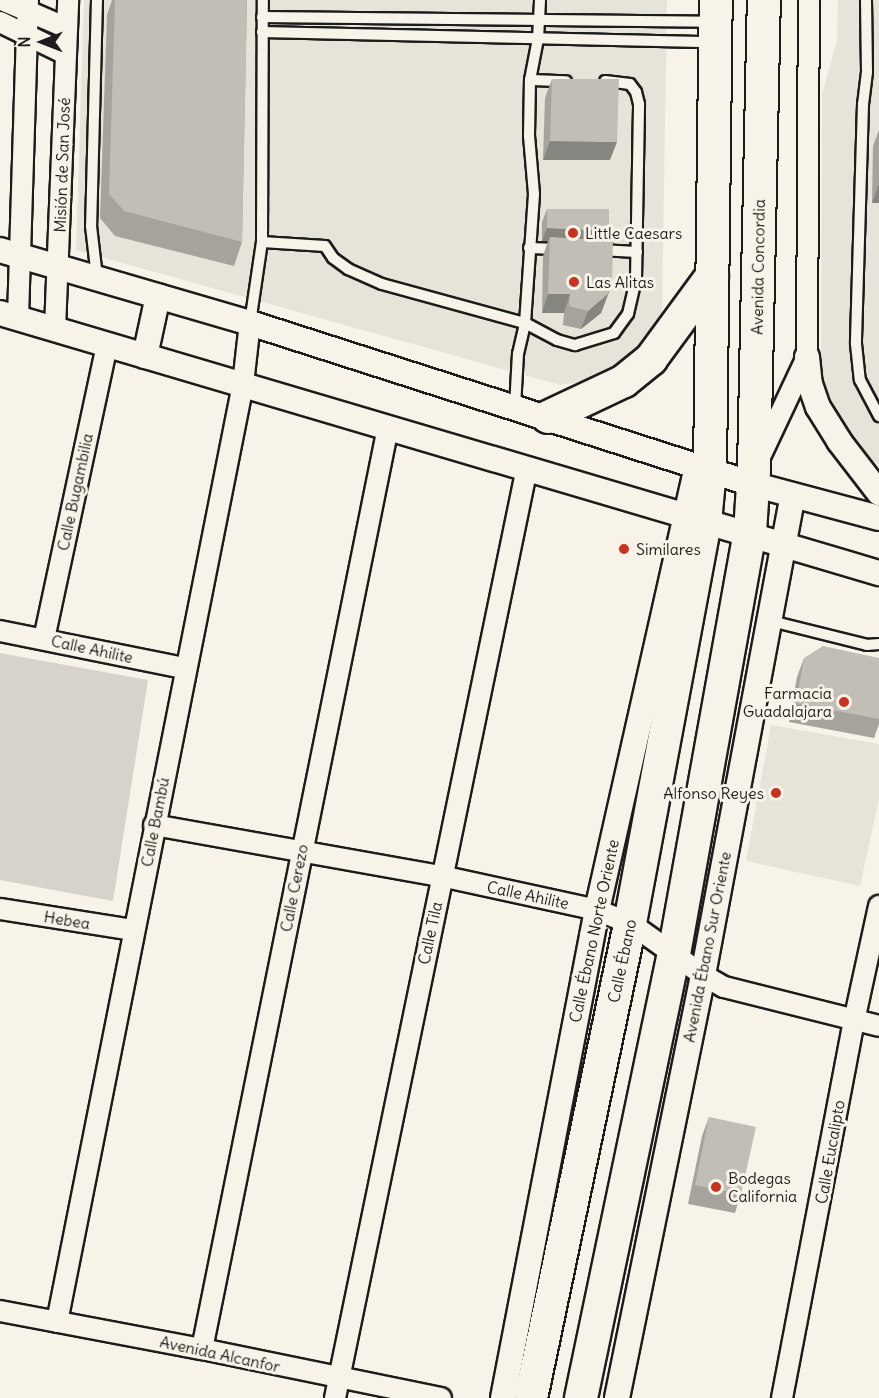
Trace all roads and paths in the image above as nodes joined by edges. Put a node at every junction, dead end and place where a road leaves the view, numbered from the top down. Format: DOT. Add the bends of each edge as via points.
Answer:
graph roads {
  1 [pos="2,0"];
  2 [pos="68,0"];
  3 [pos="96,0"];
  4 [pos="263,0"];
  5 [pos="540,0"];
  6 [pos="764,0"];
  7 [pos="809,0"];
  8 [pos="866,0"];
  9 [pos="28,6"];
  10 [pos="262,17"];
  11 [pos="539,20"];
  12 [pos="0,22"];
  13 [pos="716,22"];
  14 [pos="67,28"];
  15 [pos="262,32"];
  16 [pos="27,35"];
  17 [pos="538,39"];
  18 [pos="66,54"];
  19 [pos="530,80"];
  20 [pos="575,81"];
  21 [pos="598,81"];
  22 [pos="262,242"];
  23 [pos="529,248"];
  24 [pos="565,249"];
  25 [pos="589,250"];
  26 [pos="637,252"];
  27 [pos="11,253"];
  28 [pos="58,266"];
  29 [pos="712,276"];
  30 [pos="97,277"];
  31 [pos="158,296"];
  32 [pos="9,316"];
  33 [pos="525,322"];
  34 [pos="250,323"];
  35 [pos="55,329"];
  36 [pos="107,345"];
  37 [pos="145,356"];
  38 [pos="807,357"];
  39 [pos="243,384"];
  40 [pos="874,400"];
  41 [pos="516,407"];
  42 [pos="879,416"];
  43 [pos="548,417"];
  44 [pos="388,427"];
  45 [pos="526,468"];
  46 [pos="704,468"];
  47 [pos="753,477"];
  48 [pos="879,493"];
  49 [pos="793,495"];
  50 [pos="879,519"];
  51 [pos="695,520"];
  52 [pos="750,533"];
  53 [pos="786,544"];
  54 [pos="879,573"];
  55 [pos="771,621"];
  56 [pos="0,631"];
  57 [pos="44,639"];
  58 [pos="879,645"];
  59 [pos="184,668"];
  60 [pos="154,825"];
  61 [pos="301,851"];
  62 [pos="441,876"];
  63 [pos="879,906"];
  64 [pos="0,909"];
  65 [pos="597,910"];
  66 [pos="630,923"];
  67 [pos="133,930"];
  68 [pos="674,954"];
  69 [pos="703,975"];
  70 [pos="854,1021"];
  71 [pos="879,1026"];
  72 [pos="0,1311"];
  73 [pos="57,1322"];
  74 [pos="202,1349"];
  75 [pos="337,1388"];
  76 [pos="441,1398"];
  77 [pos="503,1398"];
  78 [pos="531,1398"];
  79 [pos="581,1398"];
  80 [pos="617,1398"];
  81 [pos="782,1398"];
  1 -- 9 [label="street"];
  2 -- 14 [label="street, Misión de San José"];
  3 -- 30 [label="lane" via="91,226"];
  4 -- 10 [label="lane"];
  5 -- 11 [label="lane"];
  6 -- 47 [label="main road, Avenida Concordia"];
  7 -- 38 [label="street"];
  8 -- 40 [label="lane" via="867,72 856,345 861,380"];
  9 -- 14 [label="street"];
  9 -- 16 [label="street"];
  10 -- 11 [label="lane"];
  10 -- 15 [label="lane"];
  11 -- 13 [label="lane"];
  11 -- 17 [label="lane"];
  12 -- 16 [label="street"];
  13 -- 17 [label="lane"];
  13 -- 29 [label="main road"];
  14 -- 18 [label="street, Misión de San José"];
  15 -- 17 [label="lane"];
  15 -- 22 [label="lane"];
  16 -- 18 [label="street"];
  16 -- 27 [label="street"];
  17 -- 19 [label="lane"];
  18 -- 28 [label="street, Misión de San José"];
  19 -- 20 [label="lane"];
  19 -- 23 [label="lane" via="534,194"];
  21 -- 26 [label="lane" via="630,84 639,104"];
  22 -- 33 [label="lane" via="325,246 348,269 382,284"];
  22 -- 34 [label="lane"];
  23 -- 24 [label="lane"];
  23 -- 33 [label="lane"];
  25 -- 26 [label="lane"];
  26 -- 33 [label="lane" via="628,314 614,333 575,345"];
  27 -- 28 [label="street"];
  27 -- 32 [label="street"];
  28 -- 30 [label="street"];
  28 -- 35 [label="street, Misión de San José"];
  29 -- 43 [label="main road" via="651,359 624,381"];
  29 -- 46 [label="main road"];
  30 -- 31 [label="street"];
  31 -- 34 [label="street"];
  31 -- 37 [label="street"];
  32 -- 35 [label="street"];
  33 -- 41 [label="lane" via="518,354"];
  34 -- 39 [label="street, Calle Bambú"];
  34 -- 41 [label="street"];
  35 -- 36 [label="street"];
  36 -- 37 [label="street"];
  36 -- 57 [label="street, Calle Bugambilia"];
  37 -- 39 [label="street"];
  38 -- 47 [label="street"];
  38 -- 48 [label="street" via="818,408"];
  39 -- 44 [label="street"];
  39 -- 59 [label="street, Calle Bambú"];
  40 -- 42 [label="lane"];
  41 -- 43 [label="street"];
  43 -- 46 [label="street"];
  44 -- 45 [label="street"];
  44 -- 61 [label="street, Calle Cerezo"];
  45 -- 51 [label="street"];
  45 -- 62 [label="street, Calle Tila"];
  46 -- 47 [label="street"];
  46 -- 51 [label="main road"];
  47 -- 49 [label="street"];
  47 -- 52 [label="main road, Avenida Concordia"];
  49 -- 50 [label="street"];
  49 -- 53 [label="street, Avenida Ébano Sur Oriente"];
  51 -- 52 [label="street"];
  51 -- 65 [label="street, Calle Ébano Norte Oriente"];
  51 -- 66 [label="main road, Calle Ébano"];
  52 -- 53 [label="street"];
  52 -- 68 [label="main road"];
  53 -- 54 [label="street"];
  53 -- 55 [label="street, Avenida Ébano Sur Oriente"];
  55 -- 58 [label="lane"];
  55 -- 69 [label="street, Avenida Ébano Sur Oriente"];
  56 -- 57 [label="street, Calle Ahilite"];
  57 -- 59 [label="street, Calle Ahilite"];
  59 -- 60 [label="street, Calle Bambú"];
  60 -- 61 [label="street, Calle Ahilite"];
  60 -- 67 [label="street, Calle Bambú"];
  61 -- 62 [label="street, Calle Ahilite"];
  61 -- 74 [label="street, Calle Cerezo"];
  62 -- 65 [label="street, Calle Ahilite"];
  62 -- 75 [label="street, Calle Tila"];
  63 -- 70 [label="street, Calle Eucalipto"];
  64 -- 67 [label="street, Hebea"];
  65 -- 66 [label="street, Calle Ahilite"];
  65 -- 77 [label="street, Calle Ébano Norte Oriente"];
  66 -- 68 [label="street, Calle Ahilite"];
  66 -- 78 [label="main road, Calle Ébano"];
  67 -- 73 [label="street, Calle Bambú"];
  68 -- 69 [label="street, Calle Ahilite"];
  68 -- 79 [label="main road"];
  69 -- 70 [label="street, Calle Ahilite" via="742,992"];
  69 -- 80 [label="street, Avenida Ébano Sur Oriente"];
  70 -- 71 [label="street, Calle Ahilite"];
  70 -- 81 [label="street, Calle Eucalipto"];
  72 -- 73 [label="street, Avenida Alcanfor"];
  73 -- 74 [label="street, Avenida Alcanfor"];
  74 -- 75 [label="street, Avenida Alcanfor"];
  75 -- 76 [label="street, Avenida Alcanfor"];
}
